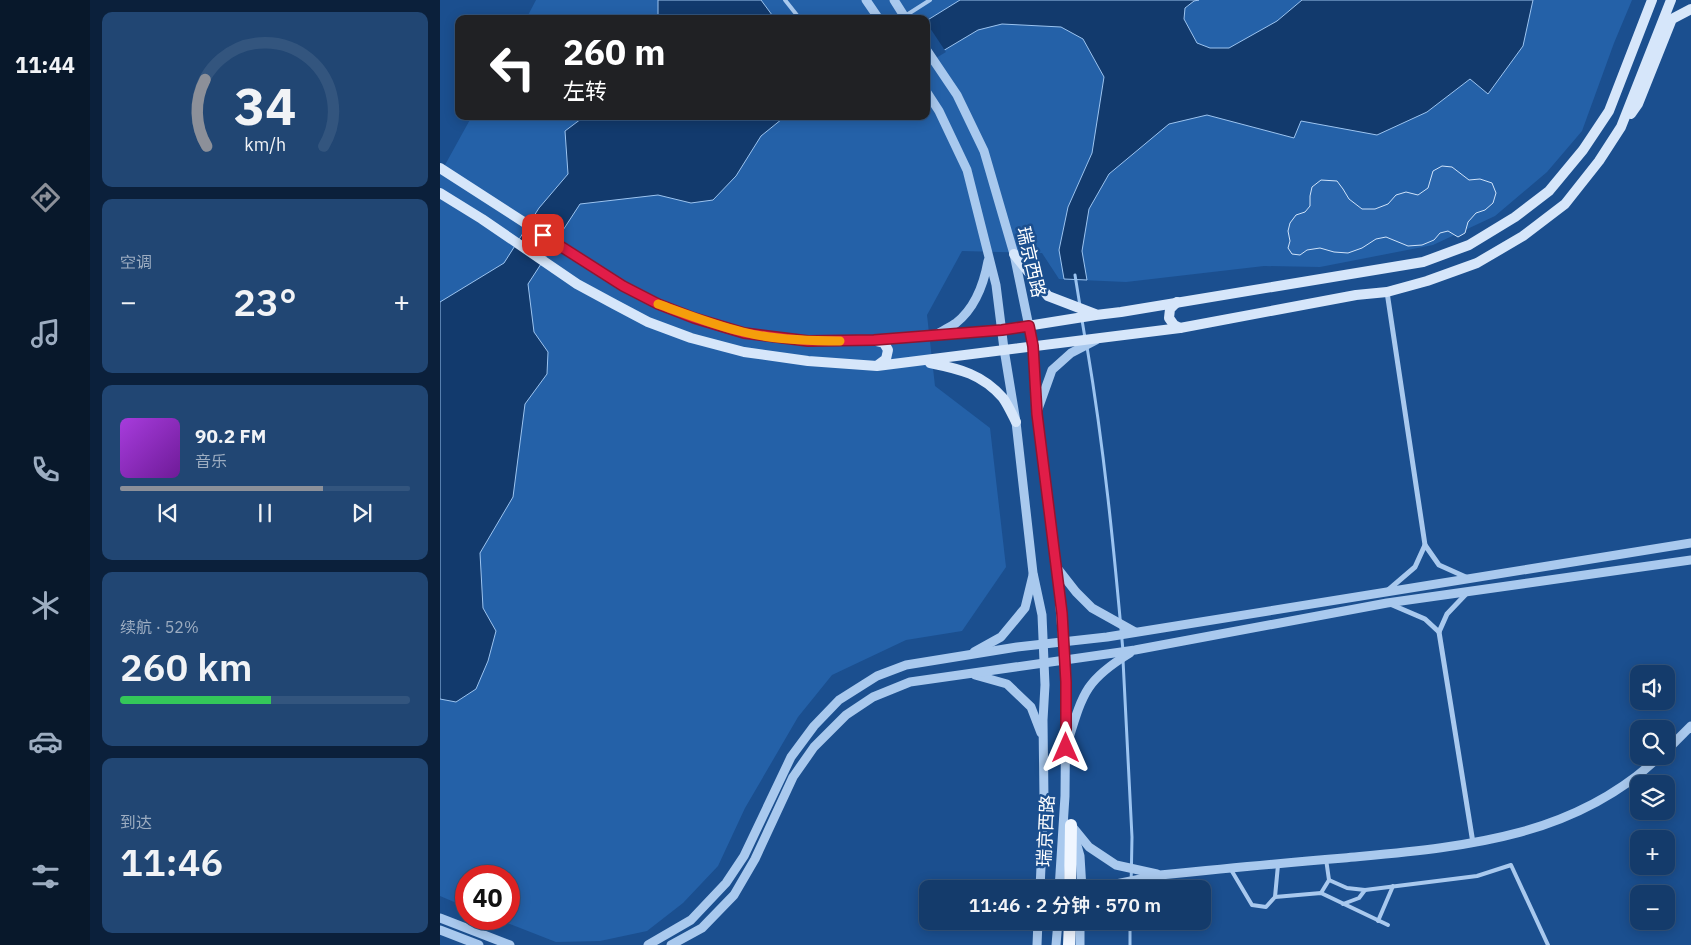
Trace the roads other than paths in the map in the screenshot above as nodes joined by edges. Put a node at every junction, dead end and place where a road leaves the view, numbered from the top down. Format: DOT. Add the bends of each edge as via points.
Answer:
graph roads {
  1 [pos="785,0"];
  2 [pos="866,0"];
  3 [pos="930,0"];
  4 [pos="1652,0"];
  5 [pos="1671,0"];
  6 [pos="896,2"];
  7 [pos="1691,8"];
  8 [pos="797,15"];
  9 [pos="876,15"];
  10 [pos="904,15"];
  11 [pos="907,15"];
  12 [pos="930,55"];
  13 [pos="930,98"];
  14 [pos="1621,127"];
  15 [pos="440,168"];
  16 [pos="440,193"];
  17 [pos="1014,254"];
  18 [pos="989,259"];
  19 [pos="1386,292"];
  20 [pos="1177,302"];
  21 [pos="1096,314"];
  22 [pos="1029,326"];
  23 [pos="1180,328"];
  24 [pos="1002,330"];
  25 [pos="933,337"];
  26 [pos="1099,338"];
  27 [pos="874,340"];
  28 [pos="1033,346"];
  29 [pos="1004,349"];
  30 [pos="922,361"];
  31 [pos="877,366"];
  32 [pos="1037,414"];
  33 [pos="1016,422"];
  34 [pos="1691,543"];
  35 [pos="1425,545"];
  36 [pos="1691,560"];
  37 [pos="1057,569"];
  38 [pos="1033,573"];
  39 [pos="1470,579"];
  40 [pos="1470,590"];
  41 [pos="1386,598"];
  42 [pos="1139,631"];
  43 [pos="1439,632"];
  44 [pos="1063,642"];
  45 [pos="1043,644"];
  46 [pos="1139,649"];
  47 [pos="968,656"];
  48 [pos="1065,660"];
  49 [pos="1044,663"];
  50 [pos="972,674"];
  51 [pos="1691,726"];
  52 [pos="1044,739"];
  53 [pos="1675,742"];
  54 [pos="1066,748"];
  55 [pos="1650,765"];
  56 [pos="1065,796"];
  57 [pos="1071,825"];
  58 [pos="1473,843"];
  59 [pos="1326,859"];
  60 [pos="1278,864"];
  61 [pos="1230,868"];
  62 [pos="1159,875"];
  63 [pos="1040,880"];
  64 [pos="1060,880"];
  65 [pos="1070,880"];
  66 [pos="1081,880"];
  67 [pos="1138,880"];
  68 [pos="1329,880"];
  69 [pos="1393,886"];
  70 [pos="1365,890"];
  71 [pos="1321,893"];
  72 [pos="1275,897"];
  73 [pos="1343,904"];
  74 [pos="440,918"];
  75 [pos="1378,921"];
  76 [pos="1388,925"];
  77 [pos="440,930"];
  78 [pos="1038,930"];
  79 [pos="1057,930"];
  80 [pos="1070,930"];
  81 [pos="1080,930"];
  82 [pos="479,945"];
  83 [pos="510,945"];
  84 [pos="648,945"];
  85 [pos="671,945"];
  86 [pos="1037,945"];
  87 [pos="1056,945"];
  88 [pos="1069,945"];
  89 [pos="1080,945"];
  90 [pos="1548,945"];
  1 -- 8 [label="lane"];
  2 -- 9 [label="street"];
  3 -- 11 [label="lane"];
  4 -- 20 [label="main road" via="1609,111 1583,150 1549,191 1515,217 1469,245 1423,262"];
  5 -- 14 [label="main road"];
  6 -- 10 [label="street"];
  7 -- 14 [label="main road" via="1672,19 1638,104"];
  12 -- 17 [label="street, 瑞京西路" via="957,95 984,151"];
  13 -- 18 [label="street, 瑞京西路" via="967,170"];
  14 -- 19 [label="main road" via="1565,204 1524,236 1478,263"];
  15 -- 27 [label="main road" via="623,286 658,304 744,333 808,341"];
  16 -- 31 [label="main road" via="577,284 648,322 735,350 808,361"];
  17 -- 21 [label="main road" via="1048,296"];
  17 -- 22 [label="street, 瑞京西路"];
  18 -- 24 [label="street, 瑞京西路"];
  18 -- 25 [label="street" via="984,282 972,304 957,322"];
  19 -- 23 [label="main road"];
  19 -- 35 [label="street"];
  20 -- 21 [label="main road"];
  20 -- 23 [label="main road" via="1170,309 1169,318"];
  21 -- 22 [label="main road"];
  22 -- 24 [label="main road"];
  22 -- 28 [label="street, 瑞京西路"];
  23 -- 26 [label="main road"];
  24 -- 25 [label="main road"];
  24 -- 29 [label="street, 瑞京西路"];
  25 -- 27 [label="main road"];
  26 -- 28 [label="main road"];
  26 -- 32 [label="street" via="1071,353 1052,370"];
  27 -- 31 [label="main road" via="884,343 888,350 886,360"];
  28 -- 29 [label="main road"];
  28 -- 32 [label="street, 瑞京西路"];
  29 -- 30 [label="main road"];
  29 -- 33 [label="street, 瑞京西路"];
  30 -- 31 [label="main road"];
  30 -- 33 [label="main road" via="953,367 982,378 1004,399"];
  32 -- 37 [label="street, 瑞京西路"];
  33 -- 38 [label="street, 瑞京西路"];
  34 -- 39 [label="street"];
  35 -- 39 [label="street" via="1439,565"];
  35 -- 41 [label="street" via="1416,567"];
  36 -- 40 [label="street"];
  37 -- 42 [label="street" via="1092,608"];
  37 -- 44 [label="street, 瑞京西路"];
  38 -- 45 [label="street, 瑞京西路" via="1042,615"];
  38 -- 47 [label="street" via="1025,608 1001,637"];
  39 -- 41 [label="street"];
  40 -- 41 [label="street"];
  40 -- 43 [label="street" via="1447,614"];
  41 -- 42 [label="street"];
  41 -- 43 [label="street" via="1425,619"];
  41 -- 46 [label="street"];
  42 -- 44 [label="street"];
  43 -- 58 [label="street"];
  44 -- 45 [label="street"];
  44 -- 48 [label="street, 瑞京西路"];
  45 -- 47 [label="street"];
  45 -- 49 [label="street, 瑞京西路"];
  46 -- 48 [label="street"];
  46 -- 54 [label="street" via="1108,666 1091,682"];
  47 -- 84 [label="street" via="906,665 877,676 839,700 791,757 744,856 726,883 691,920"];
  48 -- 49 [label="street"];
  48 -- 54 [label="street, 瑞京西路"];
  49 -- 50 [label="street"];
  49 -- 52 [label="street, 瑞京西路"];
  50 -- 52 [label="street" via="1007,684 1031,707"];
  50 -- 85 [label="street" via="910,682 873,696 846,715 814,747 793,777 755,859 734,895 702,928"];
  51 -- 53 [label="street"];
  52 -- 63 [label="street, 瑞京西路"];
  54 -- 56 [label="street, 瑞京西路"];
  55 -- 58 [label="street" via="1602,801 1550,824 1508,837"];
  56 -- 57 [label="street"];
  56 -- 64 [label="street, 瑞京西路"];
  57 -- 62 [label="street" via="1089,847 1116,865"];
  57 -- 65 [label="main road"];
  57 -- 66 [label="street" via="1080,856"];
  58 -- 59 [label="street"];
  59 -- 60 [label="street"];
  59 -- 68 [label="lane"];
  60 -- 61 [label="street"];
  60 -- 72 [label="lane"];
  61 -- 62 [label="street"];
  61 -- 72 [label="lane" via="1252,906 1266,907"];
  62 -- 67 [label="street"];
  68 -- 70 [label="lane" via="1347,888"];
  68 -- 71 [label="lane"];
  69 -- 70 [label="lane"];
  69 -- 75 [label="lane"];
  69 -- 90 [label="lane" via="1476,876 1511,865"];
  70 -- 73 [label="lane" via="1359,898"];
  71 -- 72 [label="lane"];
  71 -- 73 [label="lane"];
  73 -- 75 [label="lane"];
  74 -- 83 [label="street"];
  75 -- 76 [label="lane"];
  77 -- 82 [label="street"];
  78 -- 86 [label="street"];
  79 -- 87 [label="street"];
  80 -- 88 [label="main road"];
  81 -- 89 [label="street"];
}
